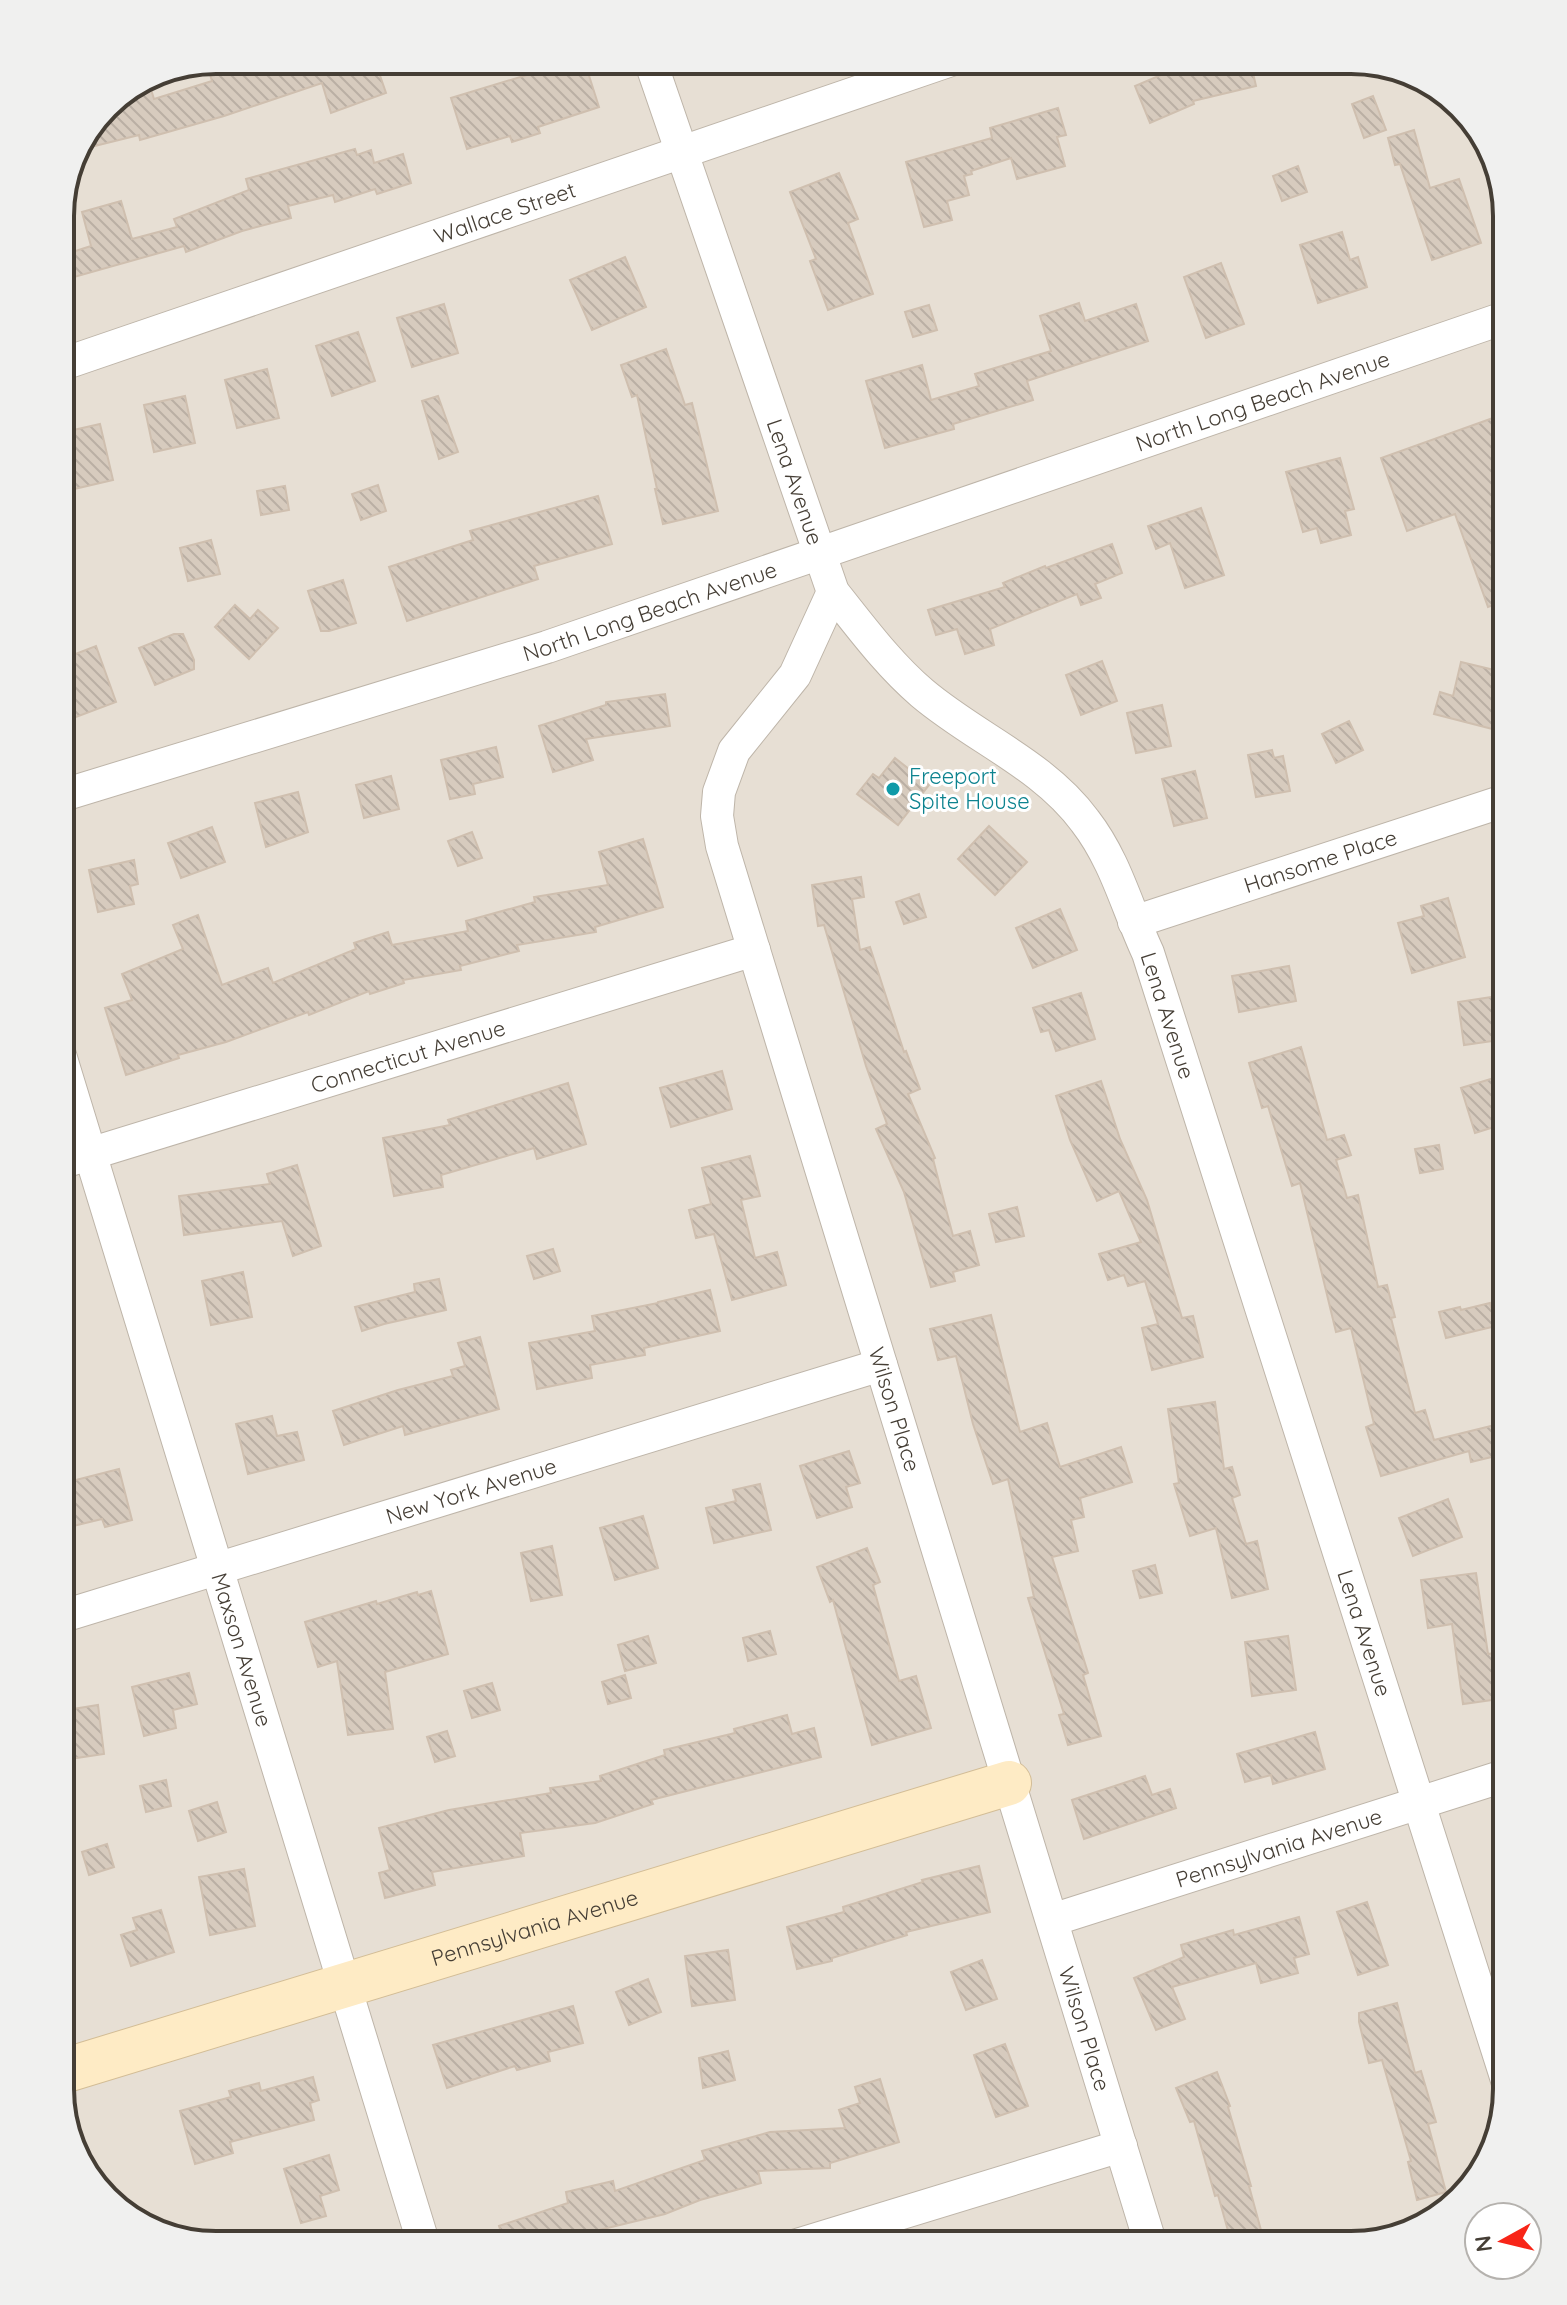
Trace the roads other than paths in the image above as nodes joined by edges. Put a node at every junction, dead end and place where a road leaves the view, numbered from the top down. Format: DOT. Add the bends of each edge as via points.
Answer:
graph roads {
  1 [pos="655,74"];
  2 [pos="910,74"];
  3 [pos="681,152"];
  4 [pos="1493,322"];
  5 [pos="74,360"];
  6 [pos="819,554"];
  7 [pos="833,592"];
  8 [pos="74,792"];
  9 [pos="1493,805"];
  10 [pos="1134,922"];
  11 [pos="754,950"];
  12 [pos="75,1158"];
  13 [pos="881,1365"];
  14 [pos="218,1569"];
  15 [pos="74,1613"];
  16 [pos="1493,1779"];
  17 [pos="1009,1783"];
  18 [pos="1418,1803"];
  19 [pos="1052,1920"];
  20 [pos="344,1985"];
  21 [pos="1493,2036"];
  22 [pos="74,2068"];
  23 [pos="1121,2146"];
  24 [pos="420,2231"];
  25 [pos="843,2231"];
  26 [pos="1147,2231"];
  1 -- 3 [label="street, Lena Avenue"];
  2 -- 3 [label="street, Wallace Street"];
  3 -- 5 [label="street, Wallace Street"];
  3 -- 6 [label="street, Lena Avenue"];
  4 -- 6 [label="street, North Long Beach Avenue"];
  6 -- 7 [label="street, Lena Avenue"];
  6 -- 8 [label="street, North Long Beach Avenue" via="547,647"];
  7 -- 10 [label="street, Lena Avenue" via="921,692 1018,757 1067,799 1111,861"];
  7 -- 11 [label="street, Wilson Place" via="795,675 734,751 719,792 722,846"];
  9 -- 10 [label="street, Hansome Place"];
  10 -- 18 [label="street, Lena Avenue"];
  11 -- 12 [label="street, Connecticut Avenue"];
  11 -- 13 [label="street, Wilson Place"];
  12 -- 14 [label="street, Maxson Avenue"];
  13 -- 14 [label="street, New York Avenue"];
  13 -- 17 [label="street, Wilson Place"];
  14 -- 15 [label="street, New York Avenue"];
  14 -- 20 [label="street, Maxson Avenue"];
  16 -- 18 [label="street, Pennsylvania Avenue"];
  17 -- 19 [label="street, Wilson Place"];
  17 -- 20 [label="street, Pennsylvania Avenue"];
  18 -- 19 [label="street, Pennsylvania Avenue"];
  18 -- 21 [label="street, Lena Avenue"];
  19 -- 23 [label="street, Wilson Place"];
  20 -- 22 [label="street, Pennsylvania Avenue"];
  20 -- 24 [label="street, Maxson Avenue"];
  23 -- 25 [label="street"];
  23 -- 26 [label="street, Wilson Place"];
}
